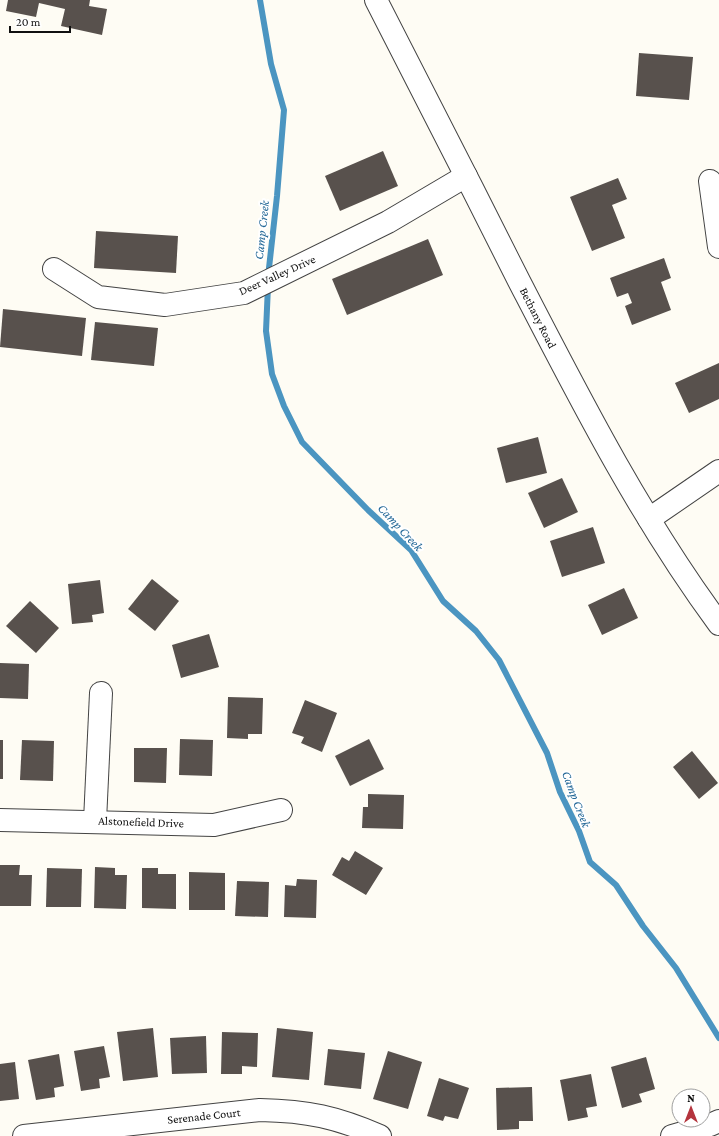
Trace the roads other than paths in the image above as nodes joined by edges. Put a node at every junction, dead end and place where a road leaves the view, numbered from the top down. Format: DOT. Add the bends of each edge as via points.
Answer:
graph roads {
  1 [pos="376,0"];
  2 [pos="466,176"];
  3 [pos="710,180"];
  4 [pos="719,247"];
  5 [pos="54,269"];
  6 [pos="719,471"];
  7 [pos="649,520"];
  8 [pos="719,624"];
  9 [pos="101,693"];
  10 [pos="281,810"];
  11 [pos="0,820"];
  12 [pos="95,821"];
  13 [pos="719,1121"];
  14 [pos="24,1136"];
  15 [pos="380,1136"];
  16 [pos="672,1136"];
  1 -- 2 [label="street, Bethany Road"];
  2 -- 5 [label="street, Deer Valley Drive" via="388,222 244,293 165,305 98,297"];
  2 -- 7 [label="street, Bethany Road" via="572,383"];
  3 -- 4 [label="street"];
  6 -- 7 [label="street"];
  7 -- 8 [label="street, Bethany Road"];
  9 -- 12 [label="street"];
  10 -- 12 [label="street, Alstonefield Drive" via="214,825"];
  11 -- 12 [label="street, Alstonefield Drive"];
  13 -- 16 [label="street" via="710,1126"];
  14 -- 15 [label="street, Serenade Court" via="260,1110 320,1115 348,1122"];
}
